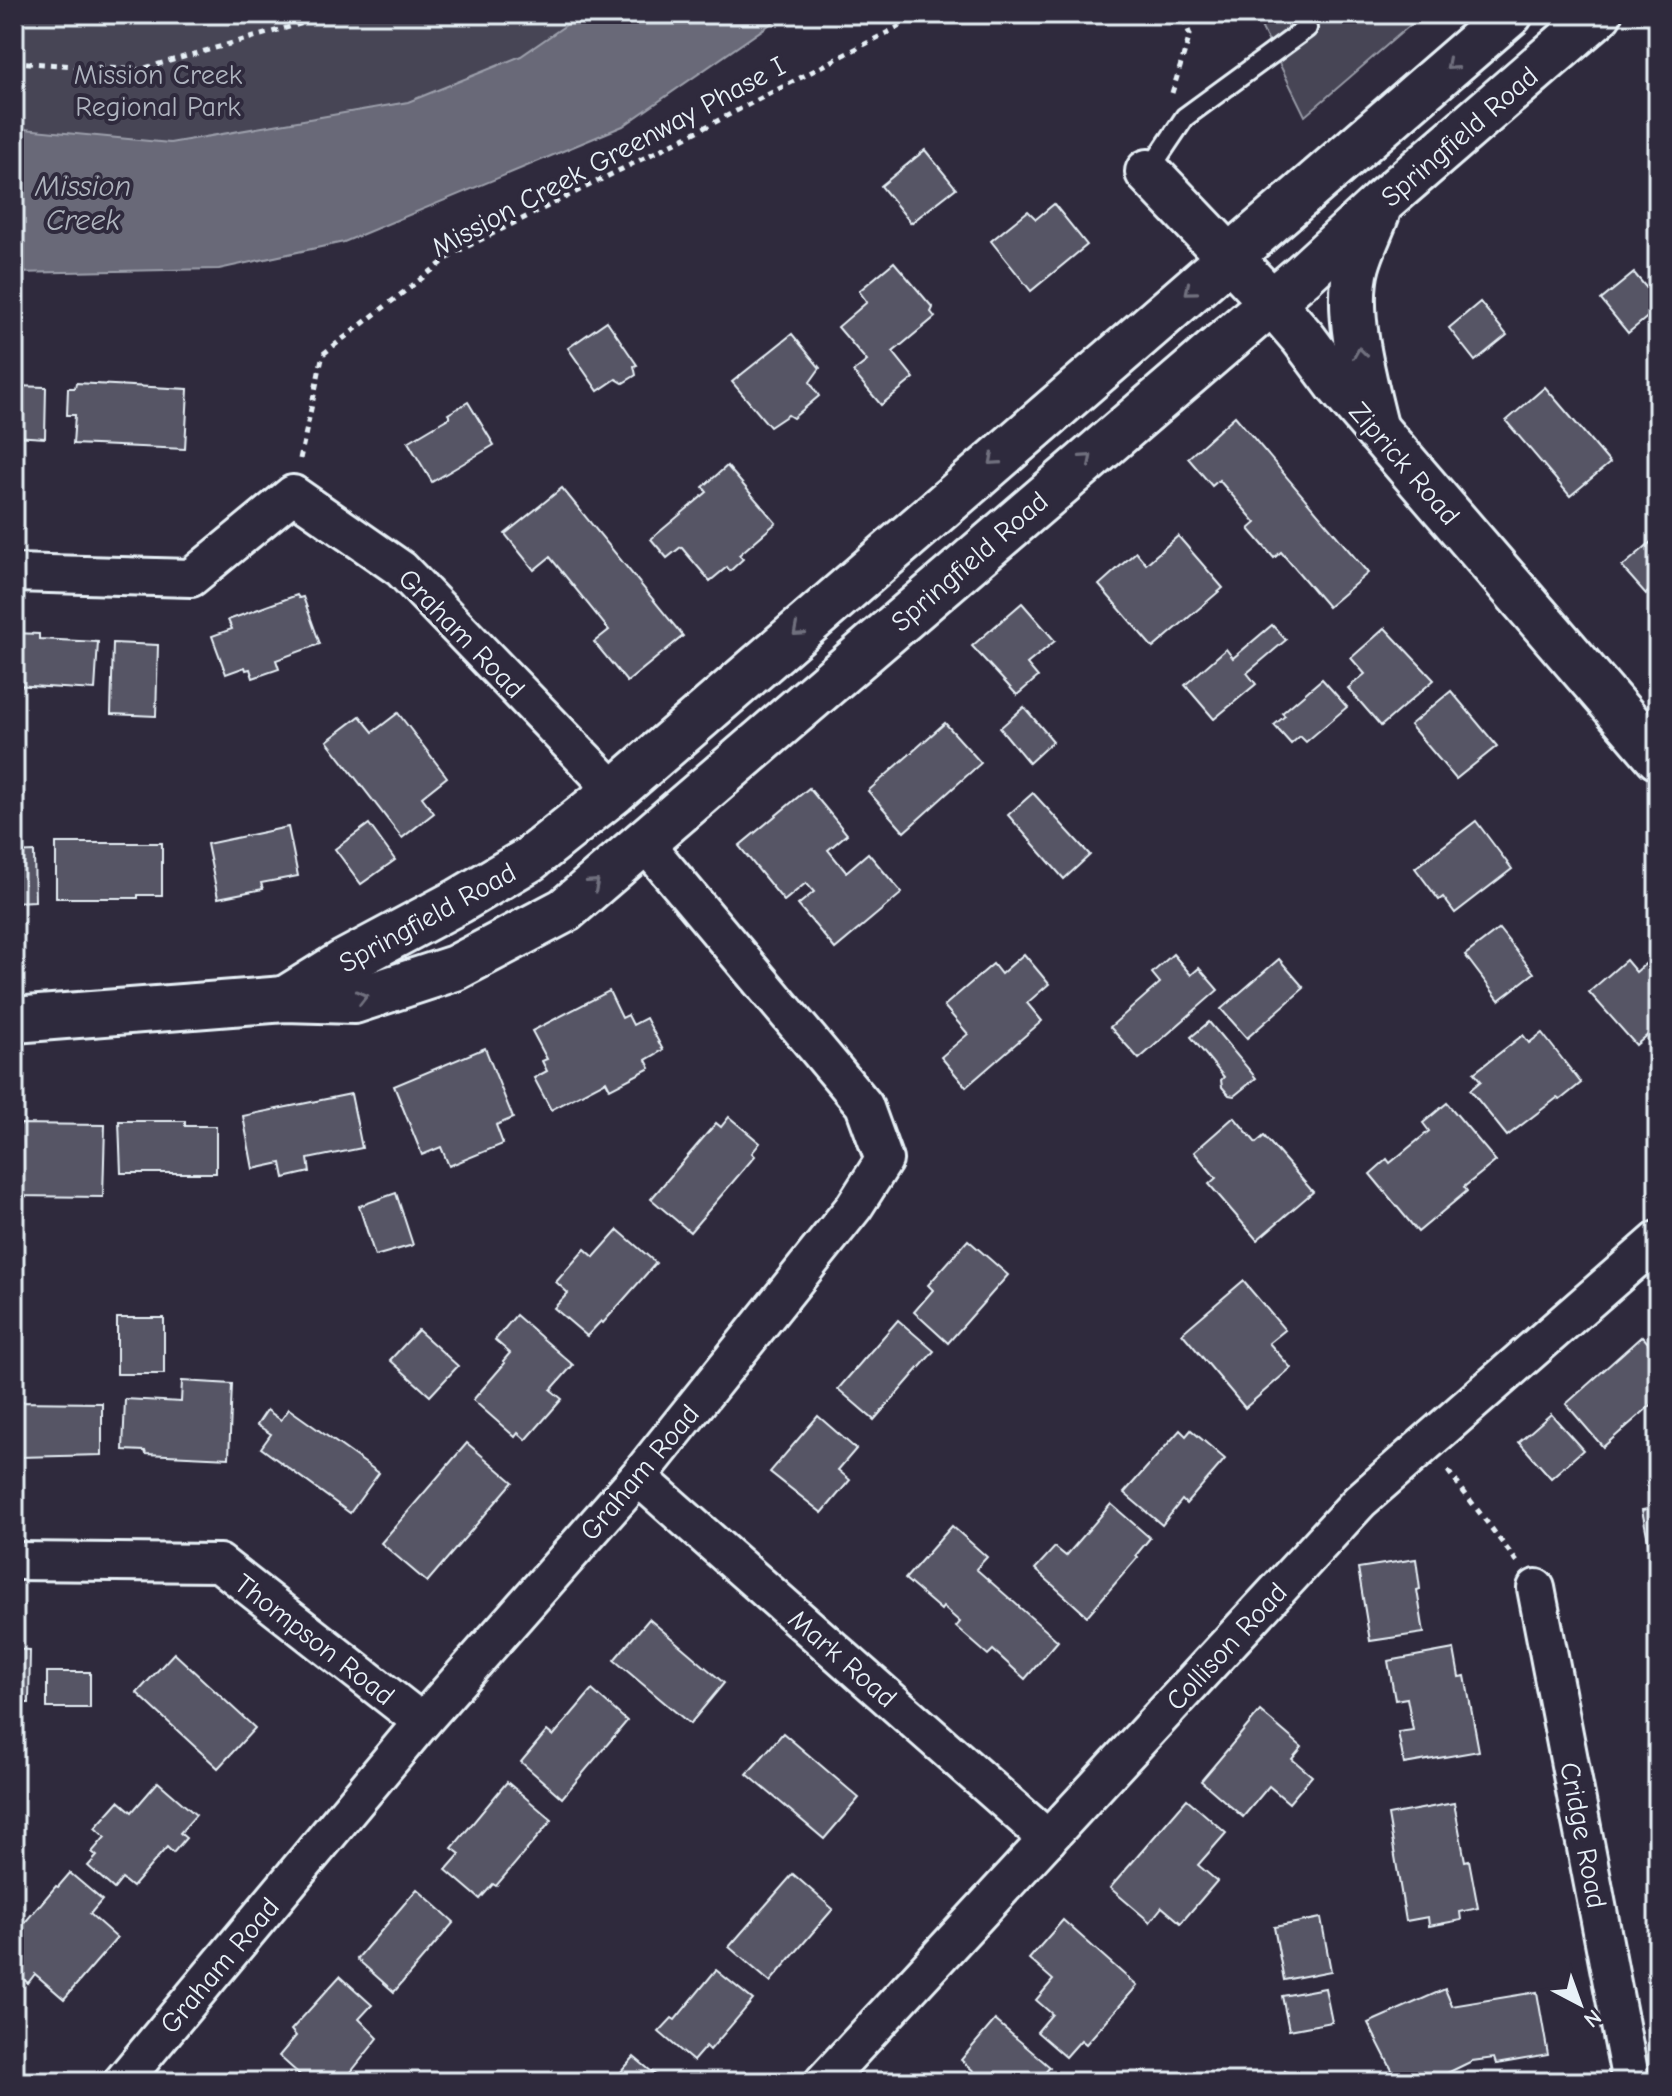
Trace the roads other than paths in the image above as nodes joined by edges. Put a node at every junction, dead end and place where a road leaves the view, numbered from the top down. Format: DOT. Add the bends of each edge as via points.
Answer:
graph roads {
  1 [pos="1510,14"];
  2 [pos="1599,14"];
  3 [pos="1307,28"];
  4 [pos="1148,172"];
  5 [pos="1381,203"];
  6 [pos="1229,258"];
  7 [pos="1272,302"];
  8 [pos="1376,430"];
  9 [pos="14,573"];
  10 [pos="1658,757"];
  11 [pos="615,791"];
  12 [pos="643,841"];
  13 [pos="285,999"];
  14 [pos="14,1020"];
  15 [pos="1658,1240"];
  16 [pos="638,1477"];
  17 [pos="14,1561"];
  18 [pos="1536,1588"];
  19 [pos="422,1722"];
  20 [pos="1048,1839"];
  21 [pos="122,2082"];
  22 [pos="823,2082"];
  23 [pos="1631,2082"];
  1 -- 6 [label="main road, Springfield Road, one-way"];
  2 -- 5 [label="main road, Springfield Road"];
  3 -- 4 [label="lane" via="1185,117"];
  4 -- 6 [label="main road, Ziprick Road"];
  5 -- 7 [label="main road, Springfield Road"];
  8 -- 5 [label="main road, one-way" via="1352,302 1356,266"];
  6 -- 7 [label="main road, Ziprick Road"];
  6 -- 11 [label="main road, Springfield Road, one-way"];
  7 -- 8 [label="main road, Ziprick Road"];
  12 -- 7 [label="main road, Springfield Road, one-way"];
  8 -- 10 [label="main road, Ziprick Road"];
  9 -- 11 [label="street, Graham Road" via="191,578 293,494 401,569"];
  11 -- 13 [label="main road, Springfield Road" via="530,859"];
  13 -- 12 [label="main road, Springfield Road, one-way" via="354,1001 455,968 565,910"];
  12 -- 16 [label="street, Graham Road" via="864,1105 884,1160 854,1207"];
  13 -- 14 [label="main road, Springfield Road"];
  15 -- 20 [label="street, Collison Road" via="1360,1501"];
  16 -- 19 [label="street, Graham Road"];
  16 -- 20 [label="street, Mark Road"];
  17 -- 19 [label="street, Thompson Road" via="219,1563"];
  18 -- 23 [label="street, Cridge Road"];
  19 -- 21 [label="street, Graham Road"];
  20 -- 22 [label="street, Collison Road"];
}
